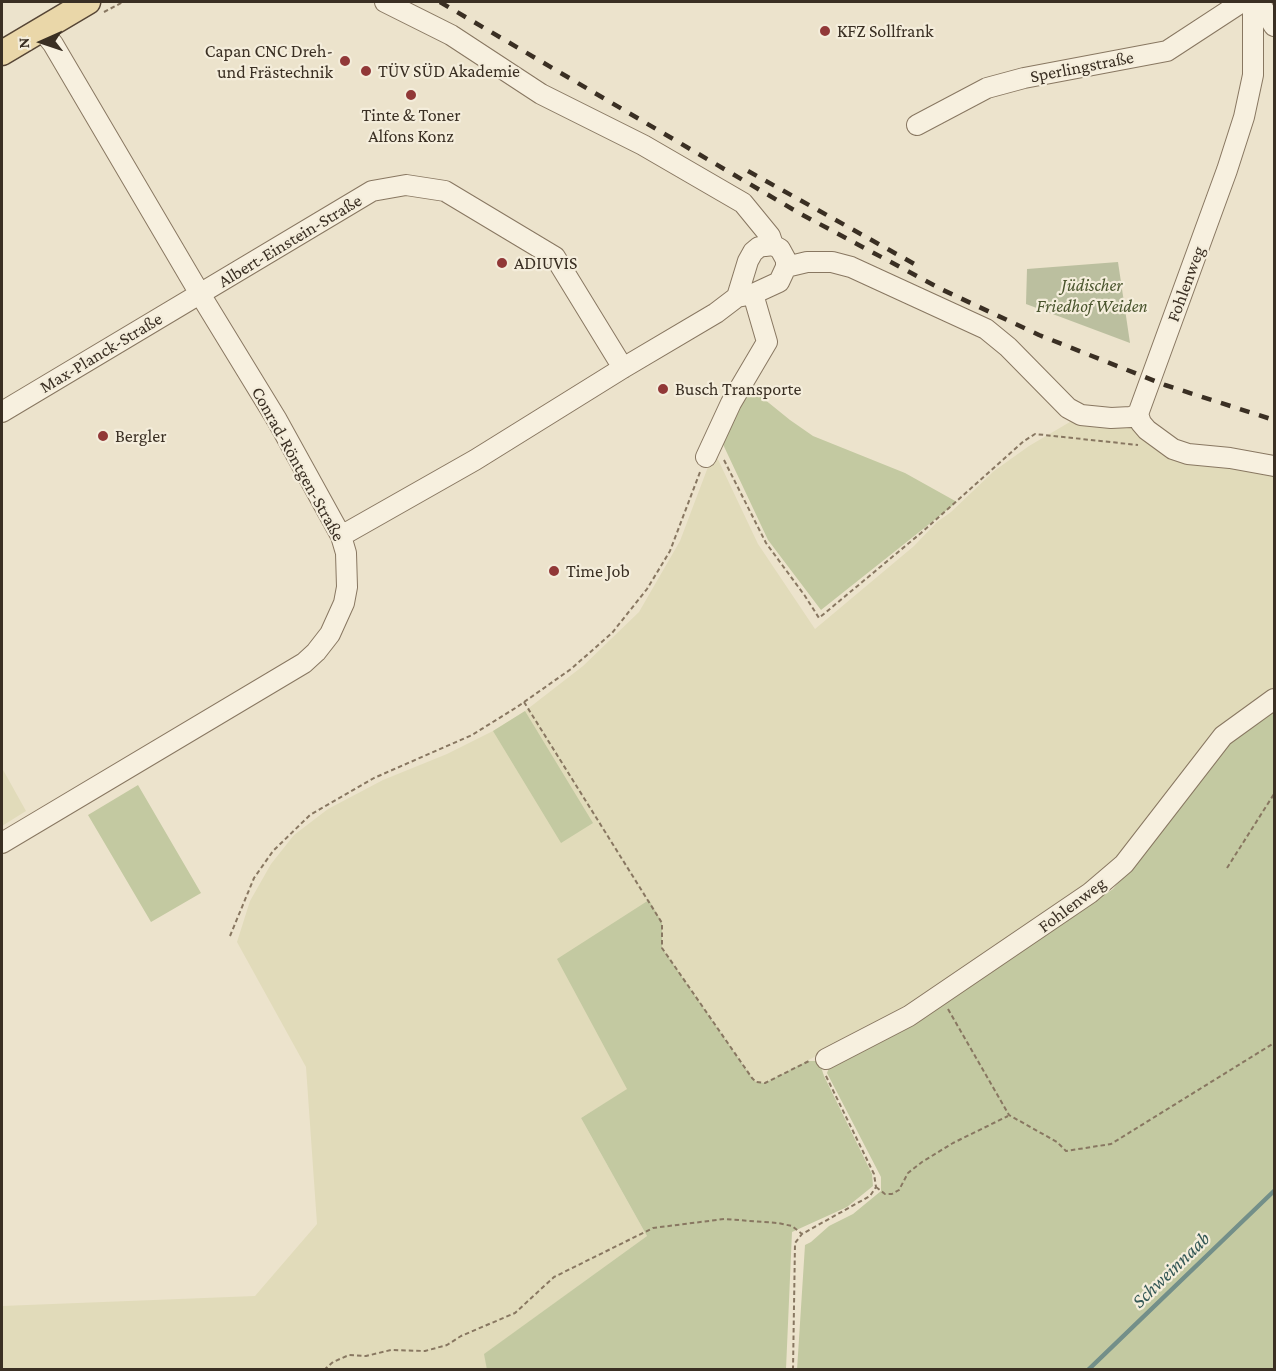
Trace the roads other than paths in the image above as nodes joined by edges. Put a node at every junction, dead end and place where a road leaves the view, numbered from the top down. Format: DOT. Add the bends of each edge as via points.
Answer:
graph roads {
  1 [pos="88,2"];
  2 [pos="386,2"];
  3 [pos="1242,2"];
  4 [pos="1253,2"];
  5 [pos="1259,2"];
  6 [pos="1275,26"];
  7 [pos="41,29"];
  8 [pos="2,53"];
  9 [pos="917,125"];
  10 [pos="773,245"];
  11 [pos="786,267"];
  12 [pos="200,294"];
  13 [pos="745,295"];
  14 [pos="623,368"];
  15 [pos="2,412"];
  16 [pos="1138,414"];
  17 [pos="710,448"];
  18 [pos="1275,466"];
  19 [pos="341,536"];
  20 [pos="1275,699"];
  21 [pos="2,843"];
  22 [pos="826,1059"];
  1 -- 7 [label="main road"];
  2 -- 10 [label="street" via="451,35 541,94 643,145 743,202"];
  3 -- 9 [label="street, Sperlingstraße" via="1167,51 987,88"];
  4 -- 16 [label="street, Fohlenweg" via="1253,75 1244,117"];
  5 -- 6 [label="street"];
  7 -- 8 [label="main road"];
  7 -- 12 [label="street, Conrad-Röntgen-Straße"];
  10 -- 11 [label="street" via="784,255"];
  10 -- 13 [label="street" via="753,252 748,261"];
  11 -- 13 [label="street" via="779,282"];
  11 -- 16 [label="street" via="832,262 851,267 986,329 1068,408 1081,415 1111,418"];
  12 -- 14 [label="street, Albert-Einstein-Straße" via="372,191 406,185 446,191 555,257"];
  12 -- 15 [label="street, Max-Planck-Straße"];
  12 -- 19 [label="street, Conrad-Röntgen-Straße" via="277,420"];
  13 -- 14 [label="street"];
  13 -- 17 [label="street" via="767,342"];
  14 -- 19 [label="street" via="475,460"];
  16 -- 18 [label="street" via="1147,430 1173,449"];
  19 -- 21 [label="street, Conrad-Röntgen-Straße" via="347,569 344,603 330,634 304,663"];
  20 -- 22 [label="street, Fohlenweg" via="1224,736 1124,864 1090,893 909,1016"];
}
